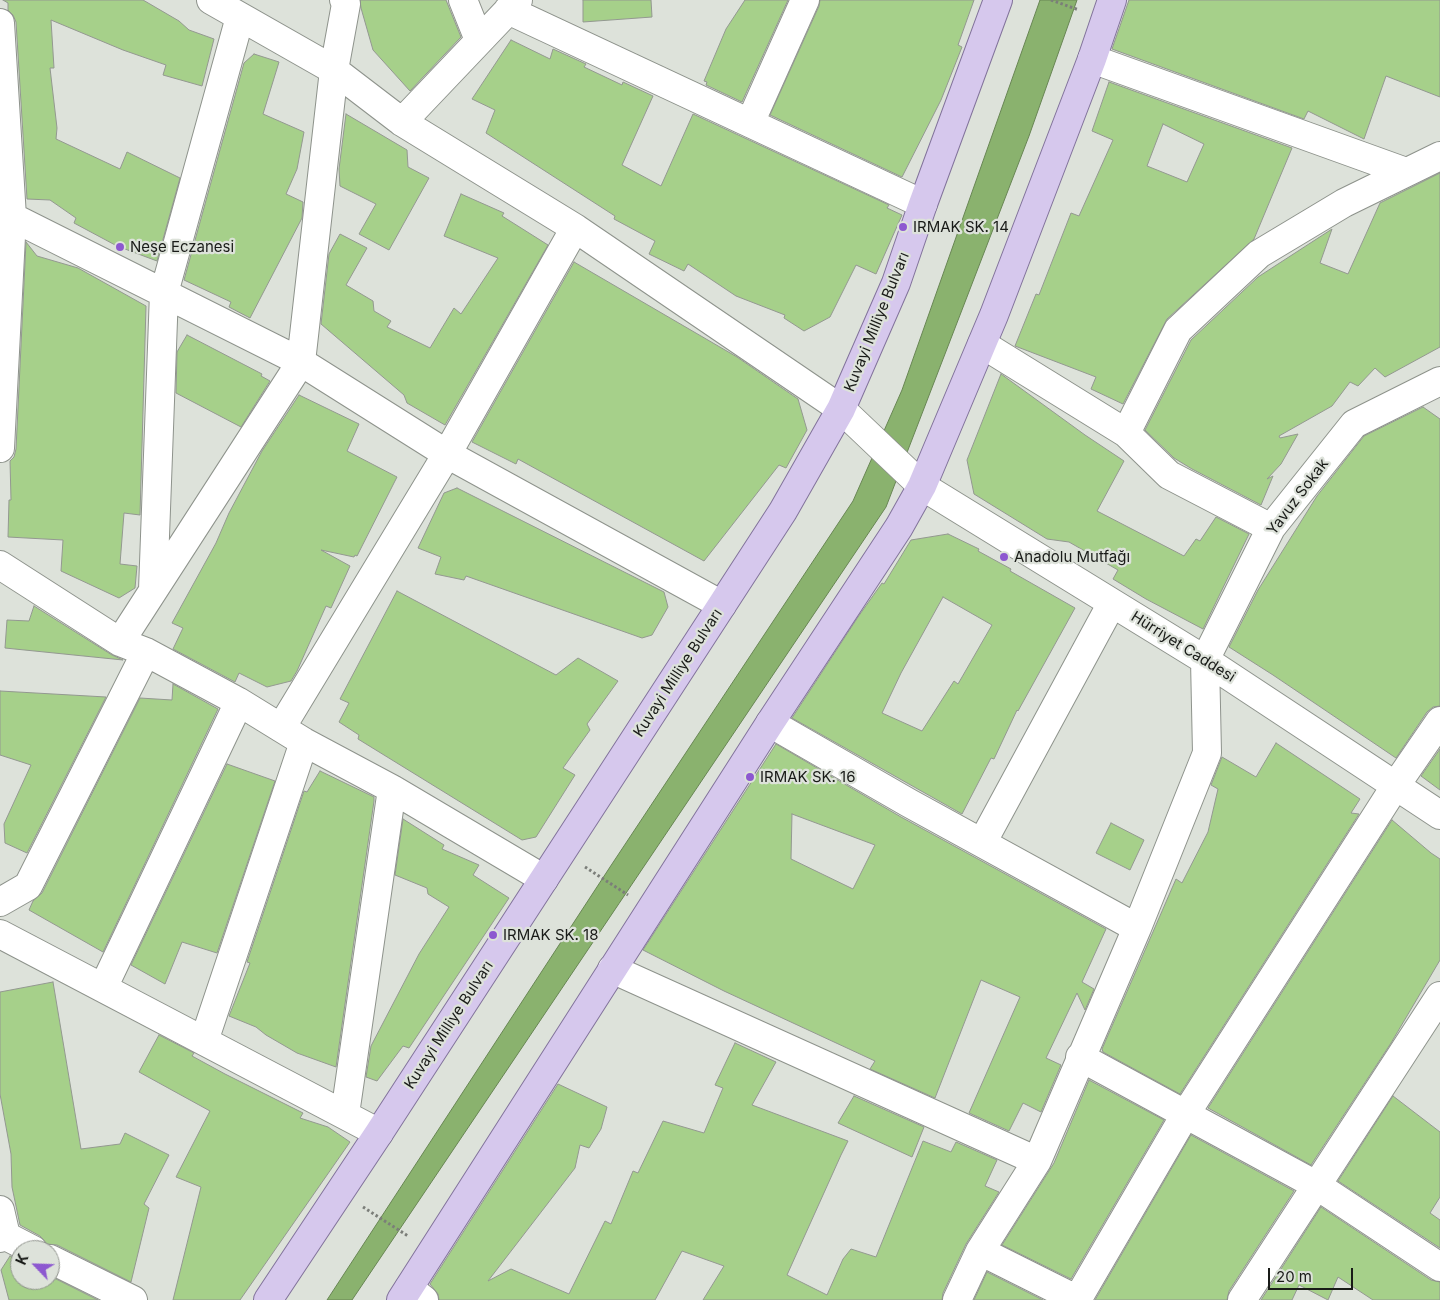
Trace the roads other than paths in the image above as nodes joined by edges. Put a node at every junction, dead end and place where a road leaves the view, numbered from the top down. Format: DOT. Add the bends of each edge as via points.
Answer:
graph roads {
  1 [pos="211,0"];
  2 [pos="344,0"];
  3 [pos="463,0"];
  4 [pos="805,0"];
  5 [pos="998,0"];
  6 [pos="1112,0"];
  7 [pos="513,5"];
  8 [pos="240,17"];
  9 [pos="0,24"];
  10 [pos="479,40"];
  11 [pos="1092,59"];
  12 [pos="334,70"];
  13 [pos="402,122"];
  14 [pos="750,123"];
  15 [pos="1440,156"];
  16 [pos="1406,172"];
  17 [pos="923,204"];
  18 [pos="6,214"];
  19 [pos="576,228"];
  20 [pos="164,293"];
  21 [pos="982,344"];
  22 [pos="301,362"];
  23 [pos="1440,381"];
  24 [pos="841,409"];
  25 [pos="1126,433"];
  26 [pos="0,448"];
  27 [pos="447,454"];
  28 [pos="922,486"];
  29 [pos="1271,528"];
  30 [pos="0,565"];
  31 [pos="153,592"];
  32 [pos="1112,603"];
  33 [pos="722,604"];
  34 [pos="120,642"];
  35 [pos="146,652"];
  36 [pos="1205,660"];
  37 [pos="238,702"];
  38 [pos="1440,721"];
  39 [pos="770,723"];
  40 [pos="292,735"];
  41 [pos="1396,785"];
  42 [pos="392,789"];
  43 [pos="1440,815"];
  44 [pos="982,843"];
  45 [pos="544,880"];
  46 [pos="0,902"];
  47 [pos="1137,928"];
  48 [pos="0,934"];
  49 [pos="612,970"];
  50 [pos="103,988"];
  51 [pos="1440,996"];
  52 [pos="204,1041"];
  53 [pos="1080,1058"];
  54 [pos="346,1114"];
  55 [pos="1185,1115"];
  56 [pos="379,1133"];
  57 [pos="1037,1161"];
  58 [pos="1316,1185"];
  59 [pos="0,1210"];
  60 [pos="3,1237"];
  61 [pos="980,1251"];
  62 [pos="60,1264"];
  63 [pos="1440,1267"];
  64 [pos="411,1296"];
  65 [pos="128,1299"];
  66 [pos="268,1300"];
  67 [pos="957,1300"];
  68 [pos="1077,1300"];
  69 [pos="1242,1300"];
  1 -- 8 [label="street, Hürriyet Caddesi"];
  2 -- 12 [label="street" via="346,4"];
  3 -- 10 [label="street"];
  4 -- 14 [label="street"];
  5 -- 17 [label="main road, Kuvayi Milliye Bulvarı"];
  6 -- 11 [label="main road"];
  7 -- 10 [label="street"];
  7 -- 14 [label="street"];
  8 -- 12 [label="street, Hürriyet Caddesi"];
  8 -- 20 [label="street"];
  9 -- 18 [label="street"];
  10 -- 13 [label="street"];
  11 -- 16 [label="street"];
  11 -- 21 [label="main road"];
  12 -- 13 [label="street, Hürriyet Caddesi"];
  12 -- 22 [label="street"];
  13 -- 19 [label="street, Hürriyet Caddesi"];
  14 -- 17 [label="street"];
  15 -- 16 [label="street"];
  16 -- 25 [label="street" via="1344,203 1252,260 1178,330"];
  17 -- 24 [label="main road, Kuvayi Milliye Bulvarı" via="896,283"];
  18 -- 20 [label="street"];
  18 -- 26 [label="street"];
  19 -- 24 [label="street, Hürriyet Caddesi"];
  19 -- 27 [label="street"];
  20 -- 22 [label="street"];
  20 -- 31 [label="street"];
  21 -- 25 [label="street"];
  21 -- 28 [label="main road"];
  22 -- 27 [label="street"];
  22 -- 31 [label="street"];
  23 -- 29 [label="street, Yavuz Sokak" via="1354,424"];
  24 -- 28 [label="street, Hürriyet Caddesi"];
  24 -- 33 [label="main road, Kuvayi Milliye Bulvarı" via="784,511"];
  25 -- 29 [label="street" via="1169,475"];
  27 -- 33 [label="street"];
  27 -- 40 [label="street"];
  28 -- 32 [label="street, Hürriyet Caddesi"];
  28 -- 39 [label="main road" via="899,527"];
  29 -- 36 [label="street, Yavuz Sokak"];
  30 -- 34 [label="street"];
  31 -- 34 [label="street"];
  32 -- 36 [label="street, Hürriyet Caddesi"];
  32 -- 44 [label="street"];
  33 -- 45 [label="main road, Kuvayi Milliye Bulvarı"];
  34 -- 35 [label="street"];
  35 -- 37 [label="street"];
  35 -- 46 [label="street" via="28,886"];
  36 -- 41 [label="street, Hürriyet Caddesi"];
  36 -- 47 [label="street" via="1207,753"];
  37 -- 40 [label="street"];
  37 -- 50 [label="street"];
  38 -- 41 [label="street"];
  39 -- 44 [label="street"];
  39 -- 49 [label="main road"];
  40 -- 42 [label="street"];
  40 -- 52 [label="street"];
  41 -- 43 [label="street, Hürriyet Caddesi"];
  41 -- 55 [label="street"];
  42 -- 45 [label="street"];
  42 -- 54 [label="street"];
  44 -- 47 [label="street"];
  45 -- 56 [label="main road, Kuvayi Milliye Bulvarı"];
  47 -- 53 [label="street"];
  48 -- 50 [label="street"];
  49 -- 57 [label="street"];
  49 -- 64 [label="main road"];
  50 -- 52 [label="street"];
  51 -- 58 [label="street"];
  52 -- 54 [label="street"];
  53 -- 55 [label="street"];
  53 -- 57 [label="street"];
  54 -- 56 [label="street"];
  55 -- 58 [label="street"];
  55 -- 68 [label="street"];
  56 -- 66 [label="main road, Kuvayi Milliye Bulvarı"];
  57 -- 61 [label="street"];
  58 -- 63 [label="street"];
  58 -- 69 [label="street"];
  59 -- 60 [label="street"];
  61 -- 67 [label="street"];
  61 -- 68 [label="street"];
  62 -- 65 [label="street"];
}
